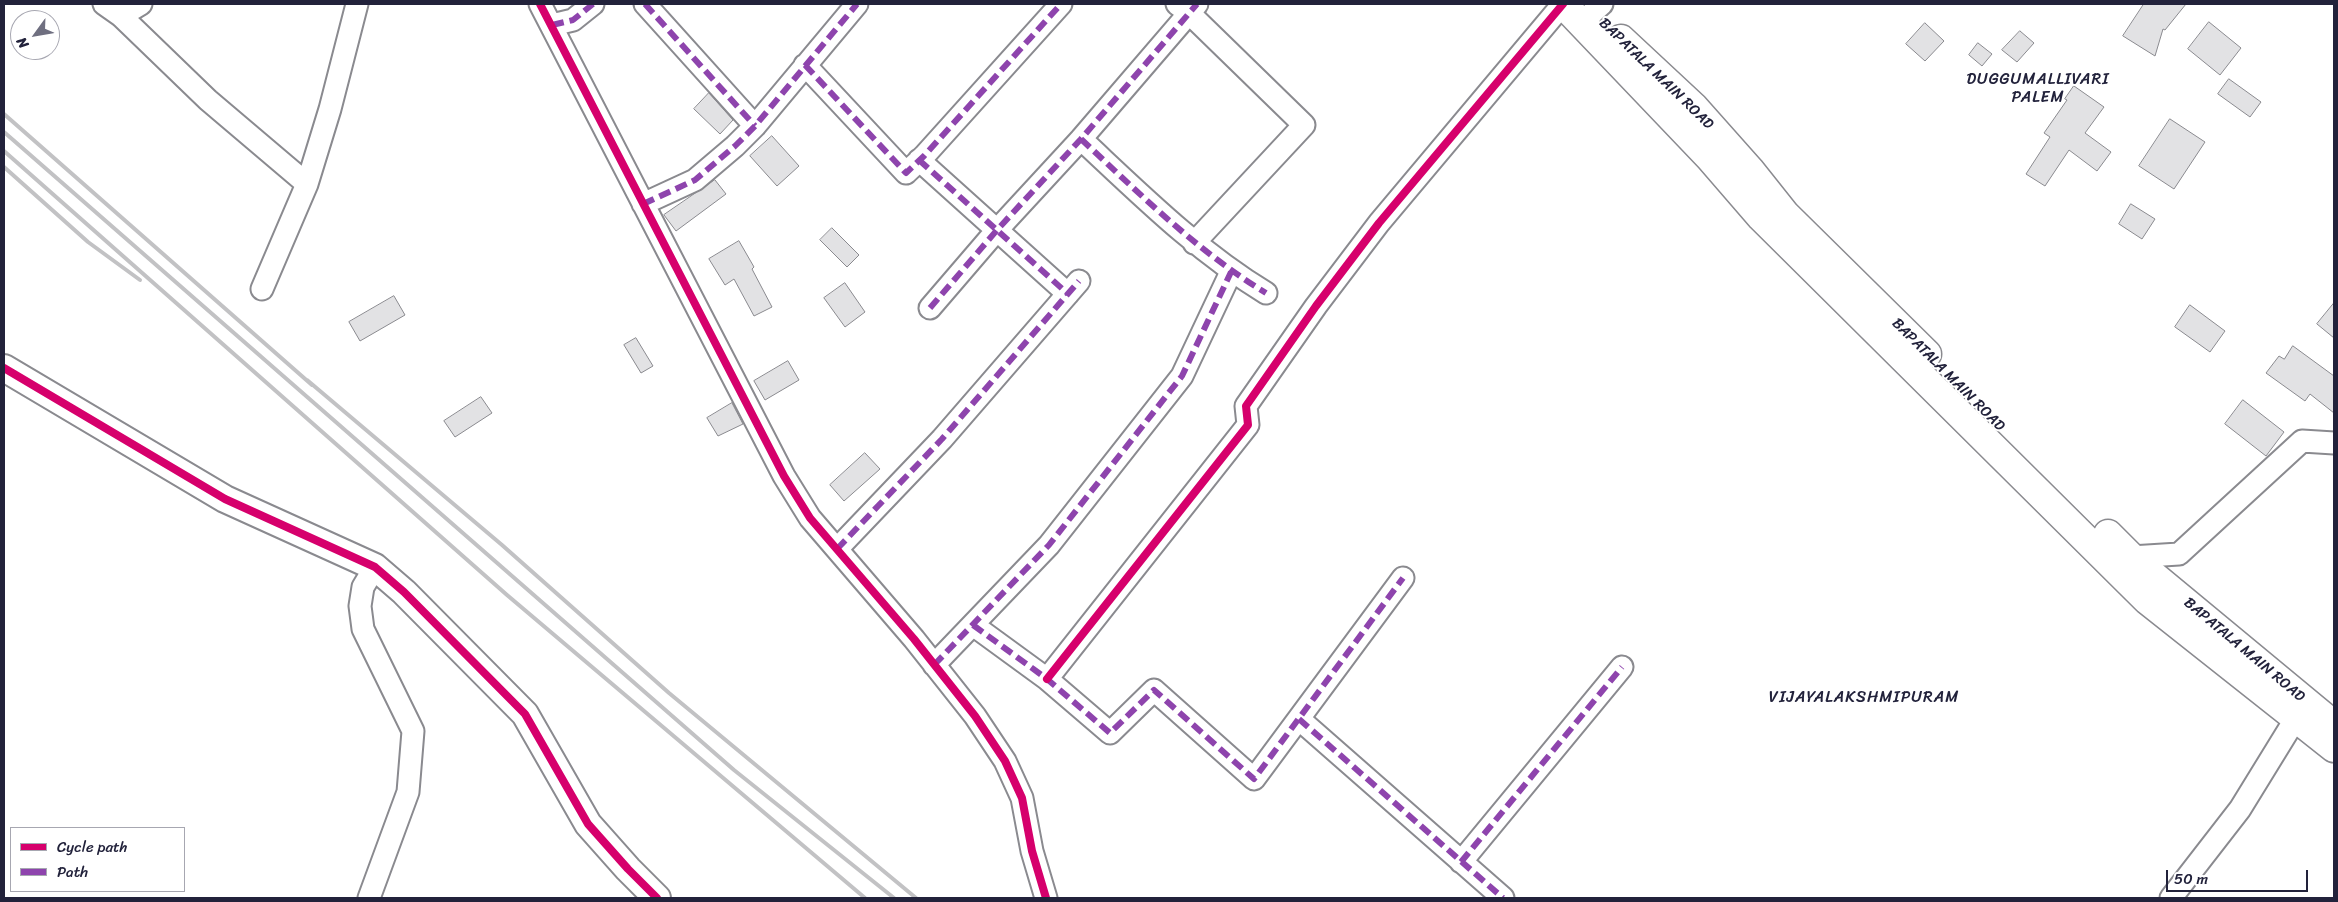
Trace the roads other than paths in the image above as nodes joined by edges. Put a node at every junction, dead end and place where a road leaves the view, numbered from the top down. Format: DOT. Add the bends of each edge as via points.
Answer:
graph roads {
  1 [pos="104,4"];
  2 [pos="141,4"];
  3 [pos="357,4"];
  4 [pos="540,4"];
  5 [pos="594,4"];
  6 [pos="645,4"];
  7 [pos="857,4"];
  8 [pos="1062,4"];
  9 [pos="1563,4"];
  10 [pos="1188,7"];
  11 [pos="1590,11"];
  12 [pos="121,16"];
  13 [pos="552,25"];
  14 [pos="805,66"];
  15 [pos="755,126"];
  16 [pos="1080,139"];
  17 [pos="919,160"];
  18 [pos="307,184"];
  19 [pos="643,204"];
  20 [pos="997,230"];
  21 [pos="1194,243"];
  22 [pos="1231,272"];
  23 [pos="262,289"];
  24 [pos="1266,294"];
  25 [pos="930,308"];
  26 [pos="4,368"];
  27 [pos="2334,443"];
  28 [pos="837,549"];
  29 [pos="2130,557"];
  30 [pos="375,567"];
  31 [pos="1403,578"];
  32 [pos="972,625"];
  33 [pos="934,665"];
  34 [pos="1622,667"];
  35 [pos="1047,679"];
  36 [pos="2296,718"];
  37 [pos="1299,719"];
  38 [pos="2334,725"];
  39 [pos="2334,748"];
  40 [pos="1462,862"];
  41 [pos="368,898"];
  42 [pos="656,898"];
  43 [pos="1046,898"];
  44 [pos="1503,898"];
  45 [pos="2171,898"];
  1 -- 12 [label="street"];
  2 -- 12 [label="street"];
  3 -- 18 [label="street"];
  4 -- 13 [label="street"];
  5 -- 13 [label="street" via="573,20"];
  6 -- 15 [label="street"];
  7 -- 14 [label="street"];
  8 -- 17 [label="street"];
  9 -- 11 [label="main road, BAPATALA MAIN ROAD"];
  9 -- 35 [label="street" via="1373,230 1246,406 1248,425"];
  10 -- 16 [label="street"];
  10 -- 21 [label="street" via="1304,124"];
  11 -- 29 [label="main road, BAPATALA MAIN ROAD" via="1694,106 1785,214"];
  11 -- 36 [label="main road, BAPATALA MAIN ROAD" via="1761,217 2147,600"];
  12 -- 18 [label="street" via="208,100"];
  13 -- 19 [label="street"];
  14 -- 15 [label="street"];
  14 -- 17 [label="street" via="906,173"];
  15 -- 19 [label="street" via="695,180"];
  16 -- 20 [label="street"];
  16 -- 21 [label="street"];
  17 -- 20 [label="street"];
  18 -- 23 [label="street"];
  19 -- 28 [label="street" via="784,476 810,518"];
  20 -- 25 [label="street"];
  20 -- 28 [label="street" via="1074,288 942,439"];
  21 -- 22 [label="street"];
  22 -- 24 [label="street"];
  22 -- 32 [label="street" via="1182,376 1050,545"];
  26 -- 30 [label="street" via="225,499"];
  27 -- 29 [label="street" via="2302,441 2179,554"];
  28 -- 33 [label="street"];
  29 -- 38 [label="main road, BAPATALA MAIN ROAD"];
  30 -- 41 [label="street" via="363,587 360,606 363,629 413,731 408,792"];
  30 -- 42 [label="street" via="525,714 588,824"];
  31 -- 37 [label="street"];
  32 -- 33 [label="street"];
  32 -- 35 [label="street"];
  33 -- 43 [label="street" via="975,716 1005,761 1022,798 1032,851"];
  34 -- 40 [label="street"];
  35 -- 37 [label="street" via="1110,733 1154,690 1254,779"];
  36 -- 39 [label="main road, BAPATALA MAIN ROAD"];
  36 -- 45 [label="street" via="2240,810"];
  37 -- 40 [label="street"];
  40 -- 44 [label="street"];
}
